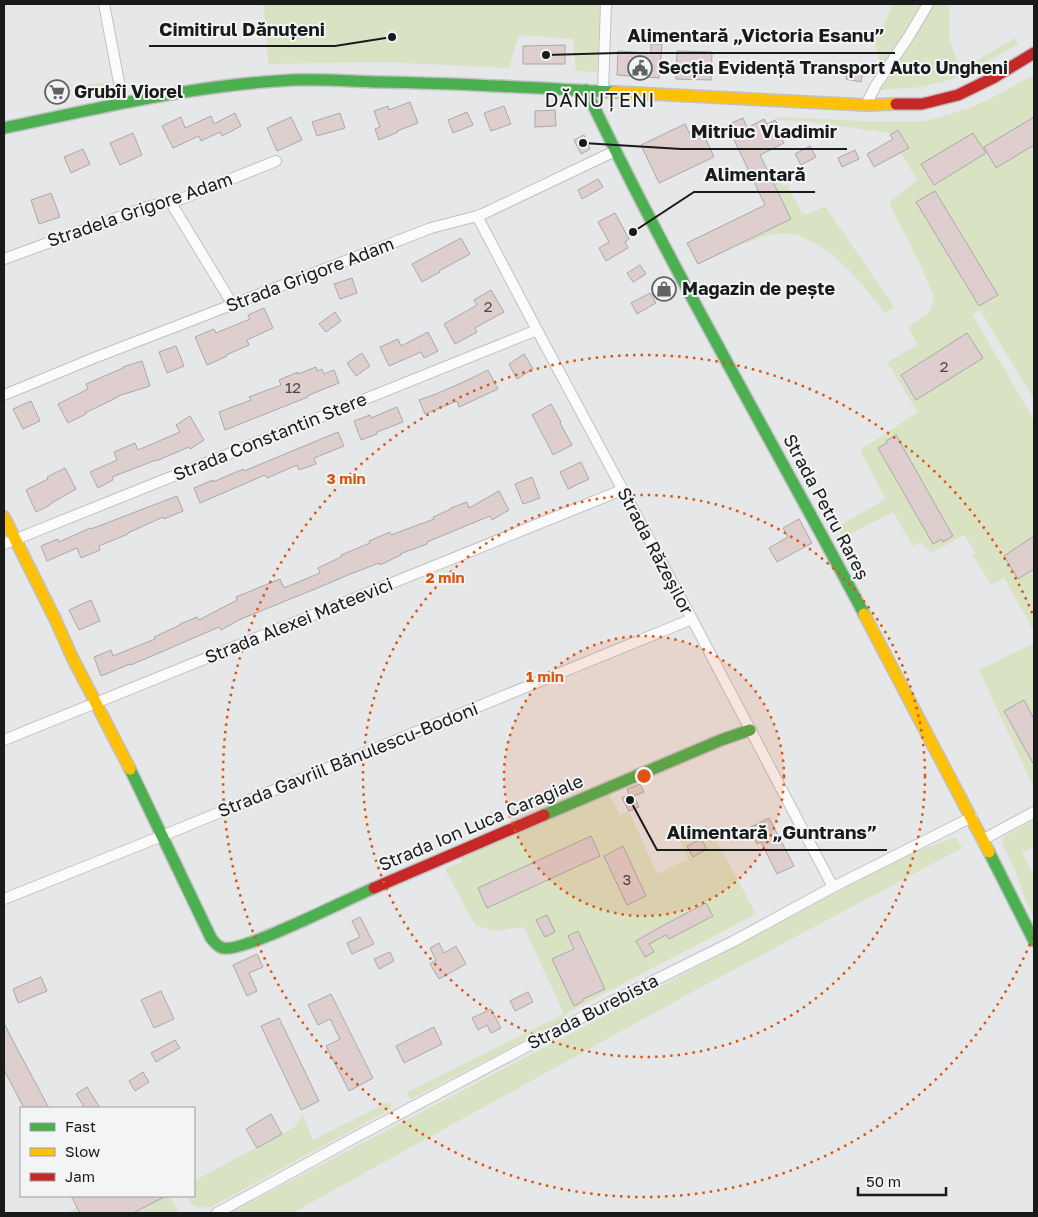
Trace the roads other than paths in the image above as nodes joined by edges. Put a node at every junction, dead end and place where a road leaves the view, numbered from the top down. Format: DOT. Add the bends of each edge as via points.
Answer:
graph roads {
  1 [pos="104,4"];
  2 [pos="606,4"];
  3 [pos="928,4"];
  4 [pos="1034,53"];
  5 [pos="586,90"];
  6 [pos="603,91"];
  7 [pos="123,103"];
  8 [pos="866,105"];
  9 [pos="4,128"];
  10 [pos="615,151"];
  11 [pos="276,161"];
  12 [pos="172,203"];
  13 [pos="478,216"];
  14 [pos="4,259"];
  15 [pos="233,305"];
  16 [pos="537,330"];
  17 [pos="4,395"];
  18 [pos="622,490"];
  19 [pos="4,517"];
  20 [pos="9,541"];
  21 [pos="692,619"];
  22 [pos="96,703"];
  23 [pos="750,730"];
  24 [pos="4,740"];
  25 [pos="1034,812"];
  26 [pos="972,817"];
  27 [pos="162,836"];
  28 [pos="984,839"];
  29 [pos="833,887"];
  30 [pos="4,899"];
  31 [pos="1034,941"];
  32 [pos="217,1213"];
  1 -- 7 [label="street"];
  2 -- 6 [label="street"];
  3 -- 8 [label="street"];
  4 -- 8 [label="main road" via="958,95 922,104"];
  5 -- 6 [label="main road"];
  5 -- 7 [label="main road" via="294,80 211,88"];
  5 -- 10 [label="main road, Strada Petru Rareș"];
  6 -- 8 [label="main road"];
  7 -- 9 [label="main road"];
  10 -- 13 [label="street, Strada Grigore Adam"];
  10 -- 26 [label="main road, Strada Petru Rareș"];
  11 -- 12 [label="street, Stradela Grigore Adam"];
  12 -- 14 [label="street, Stradela Grigore Adam" via="147,207"];
  12 -- 15 [label="street"];
  13 -- 15 [label="street, Strada Grigore Adam" via="431,228"];
  13 -- 16 [label="street, Strada Răzeşilor"];
  15 -- 17 [label="street, Strada Grigore Adam"];
  16 -- 18 [label="street, Strada Răzeşilor"];
  16 -- 20 [label="street, Strada Constantin Stere"];
  18 -- 21 [label="street, Strada Răzeşilor"];
  18 -- 22 [label="street, Strada Alexei Mateevici"];
  19 -- 20 [label="main road"];
  20 -- 22 [label="main road"];
  21 -- 23 [label="street, Strada Răzeşilor"];
  21 -- 27 [label="street, Strada Gavriil Bănulescu-Bodoni"];
  22 -- 24 [label="street, Strada Alexei Mateevici"];
  22 -- 27 [label="main road"];
  23 -- 27 [label="main road, Strada Ion Luca Caragiale" via="239,946 225,948 211,938"];
  23 -- 29 [label="street, Strada Răzeşilor"];
  25 -- 28 [label="street"];
  26 -- 28 [label="main road, Strada Petru Rareș"];
  26 -- 29 [label="street, Strada Burebista"];
  27 -- 30 [label="street, Strada Gavriil Bănulescu-Bodoni"];
  28 -- 31 [label="main road, Strada Petru Rareș"];
  29 -- 32 [label="street, Strada Burebista" via="495,1063"];
}
